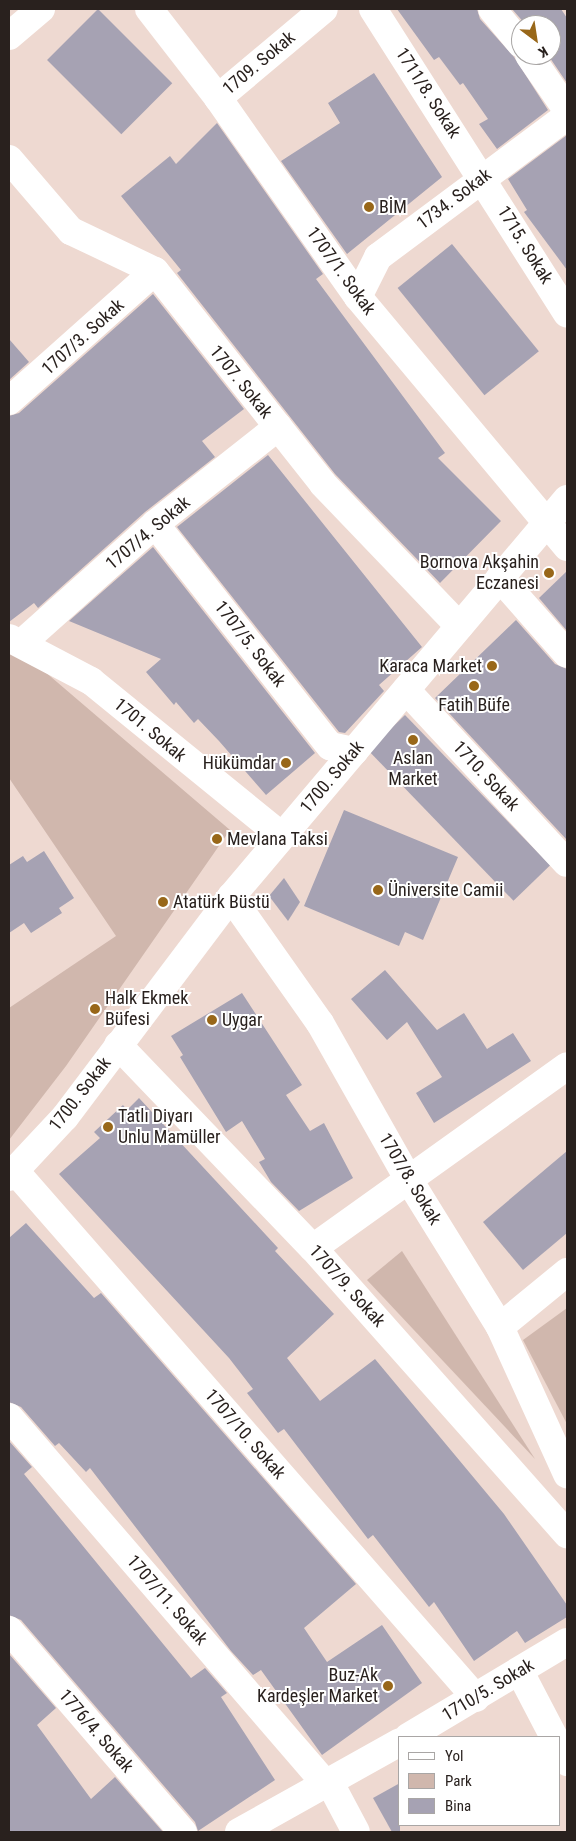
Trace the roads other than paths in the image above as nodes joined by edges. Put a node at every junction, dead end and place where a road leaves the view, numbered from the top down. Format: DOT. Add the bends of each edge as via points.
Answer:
graph roads {
  1 [pos="41,9"];
  2 [pos="149,9"];
  3 [pos="324,9"];
  4 [pos="373,9"];
  5 [pos="492,9"];
  6 [pos="511,32"];
  7 [pos="9,36"];
  8 [pos="536,65"];
  9 [pos="218,98"];
  10 [pos="567,110"];
  11 [pos="567,116"];
  12 [pos="9,159"];
  13 [pos="483,177"];
  14 [pos="155,271"];
  15 [pos="358,296"];
  16 [pos="567,313"];
  17 [pos="9,401"];
  18 [pos="278,427"];
  19 [pos="567,499"];
  20 [pos="155,524"];
  21 [pos="546,524"];
  22 [pos="567,547"];
  23 [pos="500,578"];
  24 [pos="459,626"];
  25 [pos="15,641"];
  26 [pos="567,654"];
  27 [pos="406,690"];
  28 [pos="354,751"];
  29 [pos="282,836"];
  30 [pos="567,863"];
  31 [pos="230,897"];
  32 [pos="118,1045"];
  33 [pos="567,1066"];
  34 [pos="12,1174"];
  35 [pos="409,1180"];
  36 [pos="313,1248"];
  37 [pos="567,1272"];
  38 [pos="500,1327"];
  39 [pos="9,1417"];
  40 [pos="567,1474"];
  41 [pos="567,1534"];
  42 [pos="9,1630"];
  43 [pos="567,1642"];
  44 [pos="520,1672"];
  45 [pos="476,1698"];
  46 [pos="410,1736"];
  47 [pos="553,1736"];
  48 [pos="398,1743"];
  49 [pos="561,1750"];
  50 [pos="567,1762"];
  51 [pos="328,1784"];
  52 [pos="183,1832"];
  53 [pos="238,1832"];
  54 [pos="356,1832"];
  1 -- 7 [label="street"];
  2 -- 9 [label="street, 1707/1. Sokak"];
  3 -- 9 [label="street, 1709. Sokak"];
  4 -- 13 [label="street, 1711/8. Sokak"];
  5 -- 6 [label="street"];
  8 -- 10 [label="street"];
  9 -- 15 [label="street, 1707/1. Sokak"];
  11 -- 13 [label="street, 1734. Sokak"];
  12 -- 14 [label="street, 1707. Sokak" via="71,231"];
  13 -- 15 [label="street, 1734. Sokak" via="378,257"];
  13 -- 16 [label="street, 1715. Sokak"];
  14 -- 17 [label="street, 1707/3. Sokak"];
  14 -- 18 [label="street, 1707. Sokak"];
  15 -- 21 [label="street, 1707/1. Sokak"];
  18 -- 20 [label="street, 1707/4. Sokak"];
  18 -- 24 [label="street, 1707. Sokak" via="323,484"];
  19 -- 21 [label="street, 1700. Sokak"];
  20 -- 25 [label="street, 1707/4. Sokak"];
  20 -- 28 [label="street, 1707/5. Sokak" via="330,746"];
  21 -- 22 [label="street"];
  21 -- 23 [label="street, 1700. Sokak"];
  23 -- 24 [label="street, 1700. Sokak"];
  23 -- 26 [label="street"];
  24 -- 27 [label="street, 1700. Sokak"];
  25 -- 29 [label="street, 1701. Sokak" via="91,681 231,799"];
  27 -- 28 [label="street, 1700. Sokak"];
  27 -- 30 [label="street, 1710. Sokak"];
  28 -- 29 [label="street, 1700. Sokak"];
  29 -- 31 [label="street, 1700. Sokak"];
  31 -- 32 [label="street, 1700. Sokak"];
  31 -- 35 [label="street, 1707/8. Sokak" via="320,1023"];
  32 -- 34 [label="street, 1700. Sokak" via="65,1117"];
  32 -- 36 [label="street, 1707/9. Sokak"];
  33 -- 35 [label="street"];
  34 -- 45 [label="street, 1707/10. Sokak"];
  35 -- 36 [label="street"];
  35 -- 38 [label="street, 1707/8. Sokak"];
  36 -- 41 [label="street, 1707/9. Sokak"];
  37 -- 38 [label="street"];
  38 -- 40 [label="street, 1707/8. Sokak"];
  39 -- 51 [label="street, 1707/11. Sokak"];
  42 -- 52 [label="street, 1776/4. Sokak"];
  43 -- 44 [label="street, 1710/5. Sokak"];
  44 -- 45 [label="street, 1710/5. Sokak"];
  44 -- 47 [label="street"];
  45 -- 46 [label="street, 1710/5. Sokak"];
  48 -- 51 [label="street"];
  49 -- 50 [label="street"];
  51 -- 53 [label="street"];
  51 -- 54 [label="street, 1707/11. Sokak"];
}
